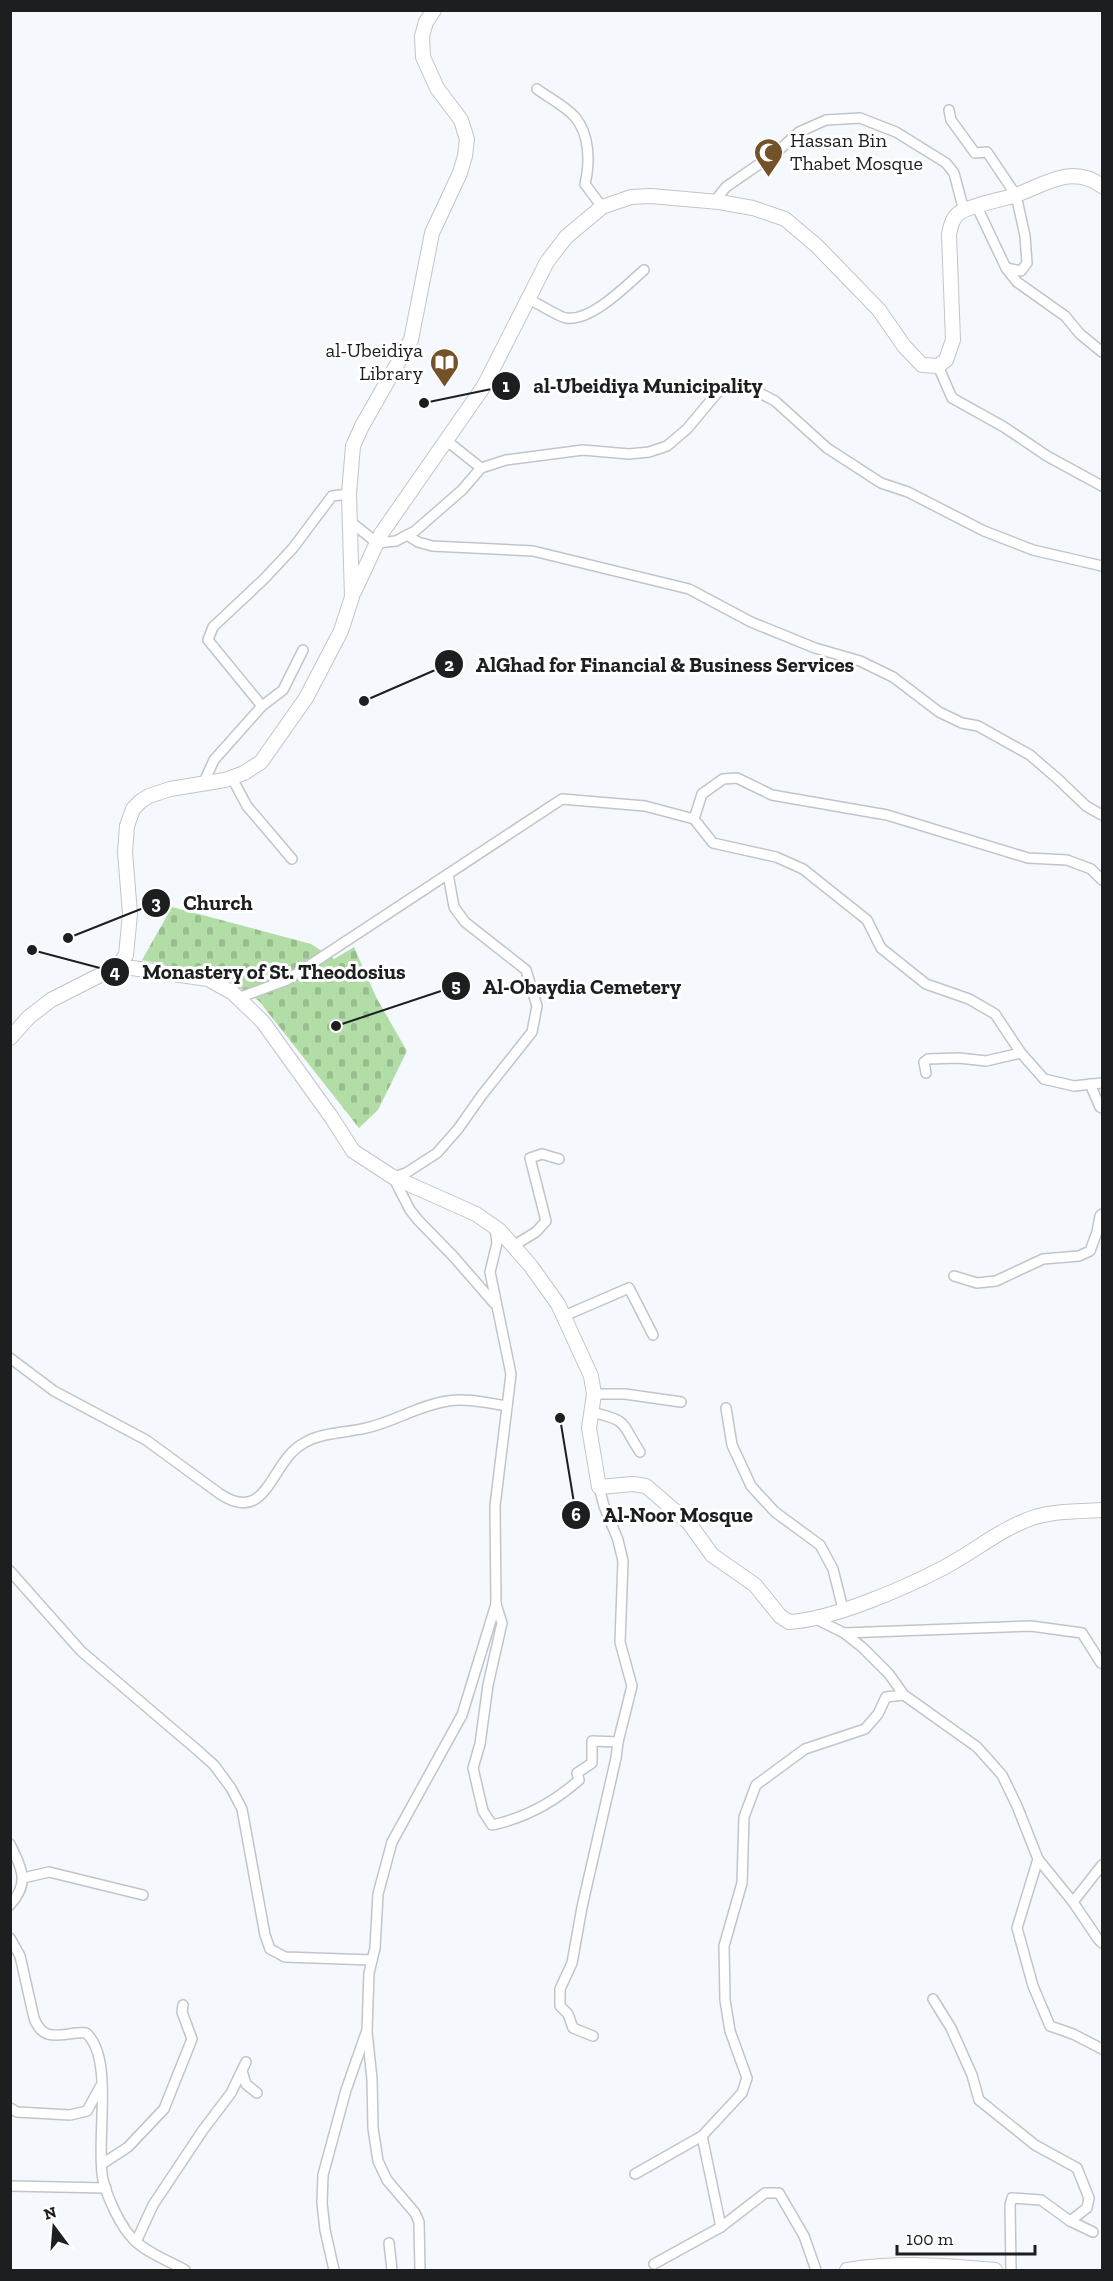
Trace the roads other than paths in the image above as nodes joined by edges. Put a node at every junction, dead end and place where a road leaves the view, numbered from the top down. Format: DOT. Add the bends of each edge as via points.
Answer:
graph roads {
  1 [pos="434,10"];
  2 [pos="537,89"];
  3 [pos="949,110"];
  4 [pos="1102,186"];
  5 [pos="1016,195"];
  6 [pos="714,202"];
  7 [pos="602,207"];
  8 [pos="970,209"];
  9 [pos="1006,268"];
  10 [pos="645,270"];
  11 [pos="528,298"];
  12 [pos="1102,352"];
  13 [pos="938,366"];
  14 [pos="447,441"];
  15 [pos="481,468"];
  16 [pos="1102,486"];
  17 [pos="349,494"];
  18 [pos="351,522"];
  19 [pos="407,535"];
  20 [pos="377,543"];
  21 [pos="1102,566"];
  22 [pos="352,597"];
  23 [pos="303,650"];
  24 [pos="262,706"];
  25 [pos="232,778"];
  26 [pos="203,784"];
  27 [pos="1102,815"];
  28 [pos="694,819"];
  29 [pos="292,859"];
  30 [pos="448,874"];
  31 [pos="1102,880"];
  32 [pos="118,966"];
  33 [pos="238,998"];
  34 [pos="10,1038"];
  35 [pos="1021,1053"];
  36 [pos="926,1073"];
  37 [pos="1102,1083"];
  38 [pos="1090,1084"];
  39 [pos="1102,1108"];
  40 [pos="559,1160"];
  41 [pos="393,1177"];
  42 [pos="1102,1215"];
  43 [pos="495,1227"];
  44 [pos="513,1246"];
  45 [pos="954,1276"];
  46 [pos="496,1305"];
  47 [pos="564,1316"];
  48 [pos="653,1335"];
  49 [pos="10,1358"];
  50 [pos="594,1394"];
  51 [pos="681,1402"];
  52 [pos="507,1406"];
  53 [pos="726,1408"];
  54 [pos="591,1412"];
  55 [pos="640,1452"];
  56 [pos="599,1487"];
  57 [pos="1102,1510"];
  58 [pos="10,1571"];
  59 [pos="496,1604"];
  60 [pos="843,1609"];
  61 [pos="816,1619"];
  62 [pos="844,1633"];
  63 [pos="1101,1662"];
  64 [pos="904,1695"];
  65 [pos="618,1742"];
  66 [pos="10,1844"];
  67 [pos="1038,1859"];
  68 [pos="1102,1865"];
  69 [pos="23,1878"];
  70 [pos="143,1895"];
  71 [pos="1073,1902"];
  72 [pos="10,1905"];
  73 [pos="10,1938"];
  74 [pos="1102,1943"];
  75 [pos="372,1960"];
  76 [pos="933,1999"];
  77 [pos="183,2005"];
  78 [pos="367,2030"];
  79 [pos="593,2036"];
  80 [pos="1102,2049"];
  81 [pos="102,2084"];
  82 [pos="257,2093"];
  83 [pos="10,2108"];
  84 [pos="702,2136"];
  85 [pos="102,2164"];
  86 [pos="635,2174"];
  87 [pos="10,2186"];
  88 [pos="106,2188"];
  89 [pos="1070,2221"];
  90 [pos="721,2228"];
  91 [pos="1092,2232"];
  92 [pos="136,2242"];
  93 [pos="389,2242"];
  94 [pos="654,2264"];
  95 [pos="185,2271"];
  96 [pos="334,2271"];
  97 [pos="392,2271"];
  98 [pos="420,2271"];
  99 [pos="816,2271"];
  100 [pos="847,2271"];
  101 [pos="995,2271"];
  102 [pos="1011,2271"];
  1 -- 17 [label="street" via="422,36 423,57 437,88 461,120 467,140 465,156 432,233 411,340 353,446"];
  2 -- 7 [label="street" via="574,115 582,126 590,163 585,184"];
  3 -- 5 [label="street" via="951,120 975,153 987,152"];
  4 -- 5 [label="street" via="1094,180 1066,176"];
  5 -- 8 [label="street"];
  5 -- 9 [label="street" via="1027,263 1021,271"];
  6 -- 7 [label="street" via="641,197"];
  6 -- 8 [label="street" via="726,187 799,132 826,120 860,118 896,132 946,163"];
  6 -- 13 [label="street" via="753,208 785,219 818,246 879,310 922,365"];
  7 -- 11 [label="street" via="566,237 546,262"];
  8 -- 9 [label="street"];
  8 -- 13 [label="street" via="959,213 949,234 953,340 946,360"];
  9 -- 12 [label="street" via="1017,282 1065,316"];
  10 -- 11 [label="street" via="586,315 565,318"];
  11 -- 14 [label="street" via="484,386"];
  13 -- 16 [label="street" via="952,398"];
  14 -- 15 [label="street"];
  14 -- 20 [label="street"];
  15 -- 19 [label="street" via="462,490"];
  15 -- 21 [label="street" via="506,460 583,450 649,452 667,446 687,429 717,393 738,385 775,401 827,448 881,483 1033,550"];
  17 -- 18 [label="street"];
  17 -- 24 [label="street" via="332,496 293,548 213,627 208,640"];
  18 -- 20 [label="street"];
  18 -- 22 [label="street"];
  19 -- 20 [label="street"];
  19 -- 27 [label="street" via="432,546 533,550 689,589 751,622 860,661 892,677 939,712 978,726 1030,755 1086,806"];
  20 -- 22 [label="street"];
  22 -- 25 [label="street" via="341,631 306,698 261,762"];
  23 -- 24 [label="street" via="284,690"];
  24 -- 26 [label="street" via="214,760"];
  25 -- 26 [label="street"];
  25 -- 29 [label="street" via="247,806"];
  26 -- 32 [label="street" via="170,789 141,801 133,809 124,852 130,914 128,941 126,955"];
  28 -- 30 [label="street" via="645,806 562,799"];
  28 -- 31 [label="street" via="702,794 723,779 737,778 772,795 887,814 1028,858 1067,860 1091,869"];
  28 -- 35 [label="street" via="714,843 776,857 803,869 867,920 881,948 926,984 969,999 995,1014"];
  30 -- 33 [label="street" via="286,980"];
  30 -- 41 [label="street" via="454,907 473,929 526,970 537,1006 532,1032 458,1129 437,1153"];
  32 -- 33 [label="street" via="208,979"];
  32 -- 34 [label="street" via="51,1000"];
  33 -- 41 [label="street" via="263,1022 353,1151"];
  35 -- 36 [label="street" via="986,1061 928,1059 924,1062"];
  35 -- 38 [label="street" via="1044,1079 1074,1086"];
  37 -- 38 [label="street"];
  38 -- 39 [label="street"];
  40 -- 44 [label="street" via="542,1154 530,1158 546,1221"];
  41 -- 43 [label="street" via="476,1214"];
  41 -- 46 [label="street" via="418,1220"];
  42 -- 45 [label="street" via="1090,1251 1079,1256 1043,1258 996,1281 976,1283"];
  43 -- 44 [label="street"];
  43 -- 46 [label="street" via="497,1243 490,1272"];
  44 -- 47 [label="street" via="530,1264"];
  46 -- 52 [label="street" via="511,1374"];
  47 -- 48 [label="street" via="629,1288"];
  47 -- 50 [label="street" via="591,1376"];
  49 -- 52 [label="street" via="54,1391 146,1440 220,1494 240,1503 259,1497 288,1455 304,1442 381,1425 446,1401"];
  50 -- 51 [label="street"];
  50 -- 54 [label="street"];
  52 -- 59 [label="street" via="495,1506"];
  53 -- 60 [label="street" via="732,1445 751,1486 775,1512 820,1545 833,1569"];
  54 -- 55 [label="street" via="616,1418 626,1426"];
  54 -- 56 [label="street" via="589,1428"];
  56 -- 61 [label="street" via="646,1486 689,1523 712,1555 755,1585 780,1616 789,1622"];
  56 -- 65 [label="street" via="623,1561 620,1642 632,1686"];
  57 -- 60 [label="street" via="1032,1518 944,1568"];
  58 -- 75 [label="street" via="81,1651 214,1765 231,1788 242,1809 264,1935 270,1949 285,1958"];
  59 -- 65 [label="street" via="502,1623 474,1768 483,1810 492,1826 540,1809 564,1794 579,1780 577,1773 592,1763 592,1741"];
  59 -- 75 [label="street" via="462,1715 392,1842 378,1894"];
  60 -- 61 [label="street"];
  61 -- 62 [label="street"];
  62 -- 63 [label="street" via="1031,1626 1082,1633"];
  62 -- 64 [label="street" via="890,1674"];
  64 -- 67 [label="street" via="977,1747 1002,1775"];
  64 -- 84 [label="street" via="886,1697 865,1729 805,1749 756,1785 744,1817 742,1883 724,1946 730,2031 747,2078 741,2093"];
  65 -- 79 [label="street" via="572,1964 560,1989 560,2006 573,2028"];
  66 -- 69 [label="street"];
  67 -- 71 [label="street"];
  67 -- 80 [label="street" via="1017,1928 1034,1986 1050,2026"];
  68 -- 71 [label="street"];
  69 -- 70 [label="street" via="49,1872"];
  69 -- 72 [label="street" via="21,1892"];
  71 -- 74 [label="street"];
  73 -- 81 [label="street" via="20,1956 36,2023 50,2035 80,2032 90,2036 103,2070"];
  75 -- 78 [label="street"];
  76 -- 89 [label="street" via="951,2028 979,2100 1035,2145 1077,2168 1089,2198 1087,2208"];
  77 -- 85 [label="street" via="182,2012 193,2037 164,2109 128,2147"];
  78 -- 96 [label="street" via="323,2175 325,2230"];
  78 -- 98 [label="street" via="378,2160 387,2180 415,2213"];
  81 -- 83 [label="street" via="87,2111 70,2115 17,2112"];
  81 -- 85 [label="street"];
  82 -- 92 [label="street" via="246,2084 244,2066 231,2093 153,2205"];
  84 -- 86 [label="street"];
  84 -- 90 [label="street"];
  85 -- 88 [label="street"];
  87 -- 88 [label="street"];
  88 -- 92 [label="street" via="124,2227"];
  89 -- 91 [label="street"];
  89 -- 102 [label="street" via="1041,2200 1012,2198"];
  90 -- 94 [label="street"];
  90 -- 99 [label="street" via="765,2193 779,2193 804,2236"];
  92 -- 95 [label="street"];
  93 -- 97 [label="street"];
  100 -- 101 [label="street" via="903,2265"];
}
